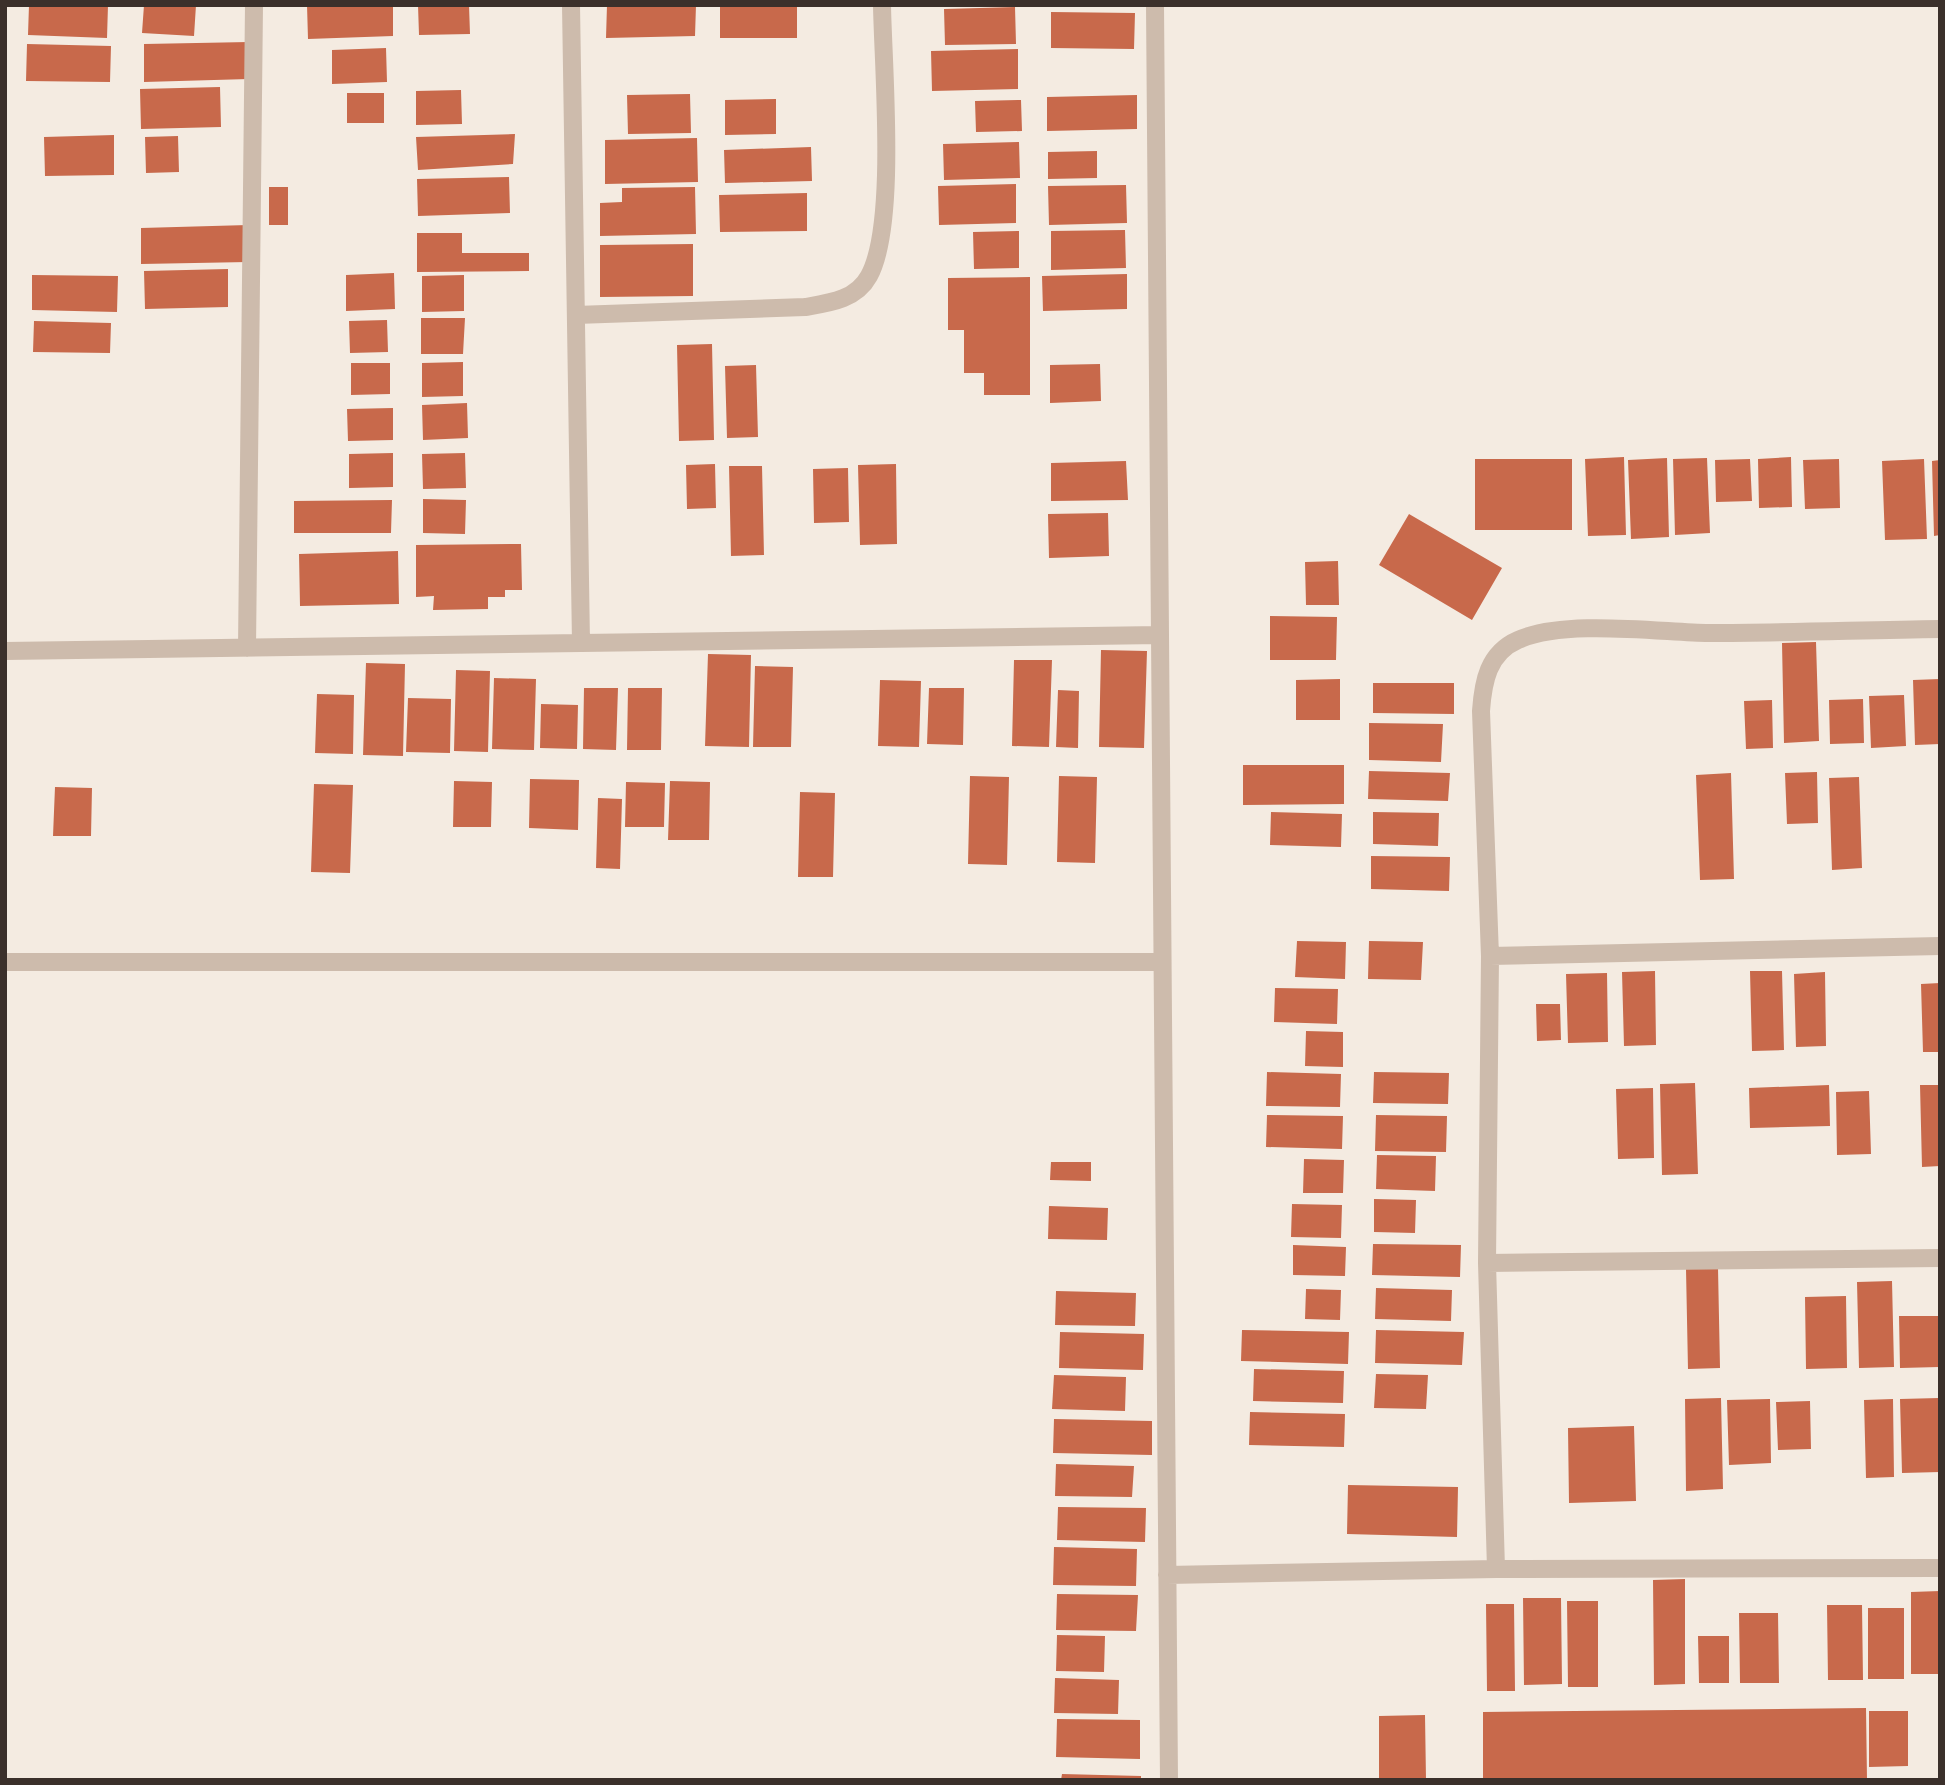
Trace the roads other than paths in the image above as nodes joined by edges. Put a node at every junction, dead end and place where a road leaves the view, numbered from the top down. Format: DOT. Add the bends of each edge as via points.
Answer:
graph roads {
  1 [pos="254,5"];
  2 [pos="571,5"];
  3 [pos="883,5"];
  4 [pos="1155,5"];
  5 [pos="576,315"];
  6 [pos="1940,629"];
  7 [pos="1160,635"];
  8 [pos="581,643"];
  9 [pos="247,648"];
  10 [pos="5,651"];
  11 [pos="1940,946"];
  12 [pos="1490,956"];
  13 [pos="5,962"];
  14 [pos="1163,962"];
  15 [pos="1940,1258"];
  16 [pos="1487,1263"];
  17 [pos="1496,1569"];
  18 [pos="1940,1569"];
  19 [pos="1167,1575"];
  20 [pos="1169,1780"];
  1 -- 9 [label="street"];
  2 -- 5 [label="street"];
  3 -- 5 [label="street" via="885,199 880,246 869,277 842,301 805,307"];
  4 -- 7 [label="street"];
  5 -- 8 [label="street"];
  6 -- 12 [label="street" via="1584,630 1517,640 1496,656 1483,680"];
  7 -- 8 [label="street"];
  7 -- 14 [label="street"];
  8 -- 9 [label="street"];
  9 -- 10 [label="street"];
  11 -- 12 [label="street"];
  12 -- 16 [label="street"];
  13 -- 14 [label="street"];
  14 -- 19 [label="street"];
  15 -- 16 [label="street"];
  16 -- 17 [label="street"];
  17 -- 18 [label="street"];
  17 -- 19 [label="street"];
  19 -- 20 [label="street"];
}
